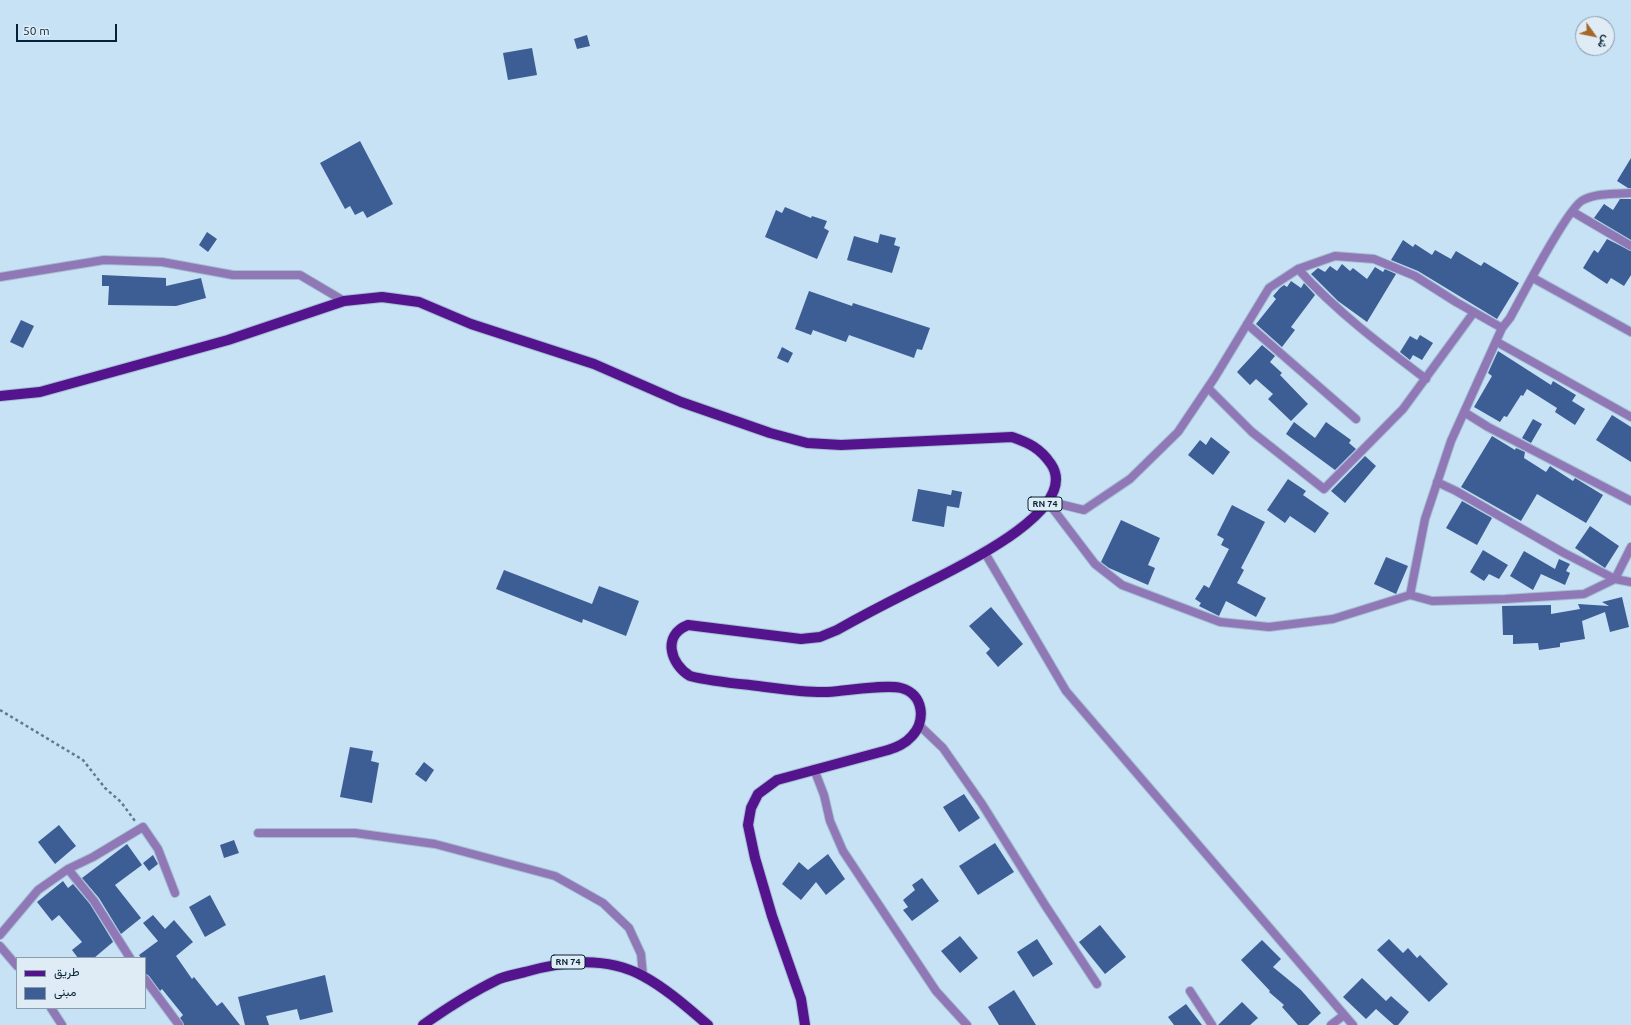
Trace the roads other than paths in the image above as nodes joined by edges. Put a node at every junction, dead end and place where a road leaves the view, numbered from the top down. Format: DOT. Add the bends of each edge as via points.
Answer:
graph roads {
  1 [pos="1631,193"];
  2 [pos="1573,212"];
  3 [pos="1631,246"];
  4 [pos="1298,269"];
  5 [pos="0,277"];
  6 [pos="1533,278"];
  7 [pos="344,301"];
  8 [pos="1474,312"];
  9 [pos="1247,324"];
  10 [pos="1502,328"];
  11 [pos="1631,332"];
  12 [pos="1497,342"];
  13 [pos="1426,379"];
  14 [pos="1208,388"];
  15 [pos="0,396"];
  16 [pos="1464,412"];
  17 [pos="1631,417"];
  18 [pos="1356,419"];
  19 [pos="1437,482"];
  20 [pos="1047,501"];
  21 [pos="1631,501"];
  22 [pos="1631,547"];
  23 [pos="985,553"];
  24 [pos="1615,579"];
  25 [pos="1631,582"];
  26 [pos="1410,595"];
  27 [pos="919,725"];
  28 [pos="814,768"];
  29 [pos="258,834"];
  30 [pos="68,869"];
  31 [pos="175,893"];
  32 [pos="0,935"];
  33 [pos="0,946"];
  34 [pos="129,957"];
  35 [pos="16,965"];
  36 [pos="642,976"];
  37 [pos="146,980"];
  38 [pos="1097,984"];
  39 [pos="1190,991"];
  40 [pos="52,1009"];
  41 [pos="1344,1014"];
  42 [pos="62,1025"];
  43 [pos="179,1025"];
  44 [pos="423,1025"];
  45 [pos="708,1025"];
  46 [pos="805,1025"];
  47 [pos="967,1025"];
  48 [pos="1212,1025"];
  49 [pos="1331,1025"];
  50 [pos="1353,1025"];
  1 -- 2 [label="street" via="1599,194 1581,200"];
  2 -- 3 [label="street"];
  2 -- 6 [label="street" via="1561,227"];
  4 -- 8 [label="street" via="1335,256 1374,259 1415,276"];
  4 -- 9 [label="street" via="1269,288"];
  4 -- 13 [label="street" via="1319,292 1374,340"];
  5 -- 7 [label="street" via="104,260 162,262 233,275 300,275"];
  6 -- 10 [label="street"];
  6 -- 11 [label="street"];
  7 -- 15 [label="main road, RN 74" via="228,340 113,373 40,392"];
  7 -- 20 [label="main road, RN 74" via="382,297 420,302 471,324 594,364 688,404 770,433 807,443 841,445 1012,437 1031,444 1052,467 1056,484 1054,493"];
  8 -- 10 [label="street"];
  8 -- 13 [label="street"];
  9 -- 14 [label="street"];
  9 -- 18 [label="street"];
  10 -- 12 [label="street"];
  12 -- 16 [label="street"];
  12 -- 17 [label="street"];
  13 -- 14 [label="street" via="1403,409 1324,489 1252,432"];
  14 -- 20 [label="street" via="1178,432 1130,479 1084,510"];
  16 -- 19 [label="street"];
  16 -- 21 [label="street"];
  19 -- 24 [label="street"];
  19 -- 26 [label="street" via="1425,519"];
  20 -- 23 [label="main road, RN 74" via="1038,515"];
  20 -- 26 [label="street" via="1095,564 1122,585 1220,622 1269,627 1333,619"];
  22 -- 24 [label="street"];
  23 -- 27 [label="main road, RN 74" via="820,637 801,639 688,625 678,630 673,640 675,663 681,671 700,679 793,691 902,688 910,691 920,704 922,712"];
  23 -- 41 [label="street" via="1066,691 1306,973"];
  24 -- 25 [label="street"];
  24 -- 26 [label="street" via="1584,594 1432,601"];
  27 -- 28 [label="main road" via="902,745"];
  27 -- 38 [label="street" via="943,748 978,798"];
  28 -- 46 [label="main road" via="777,780 758,794 751,808 748,825 772,916 801,999"];
  28 -- 47 [label="street" via="830,821 843,851 936,991"];
  29 -- 36 [label="street" via="355,833 435,844 555,876 603,903 629,928 641,954"];
  30 -- 31 [label="street" via="143,827 158,850"];
  30 -- 32 [label="street" via="38,890"];
  30 -- 34 [label="street" via="94,901"];
  33 -- 35 [label="street"];
  36 -- 44 [label="main road, RN 74" via="615,966 590,961 566,962 500,979 450,1006"];
  36 -- 45 [label="main road, RN 74" via="681,1002"];
  37 -- 43 [label="street"];
  39 -- 48 [label="street"];
  40 -- 42 [label="street"];
  41 -- 49 [label="street"];
  41 -- 50 [label="street"];
}
